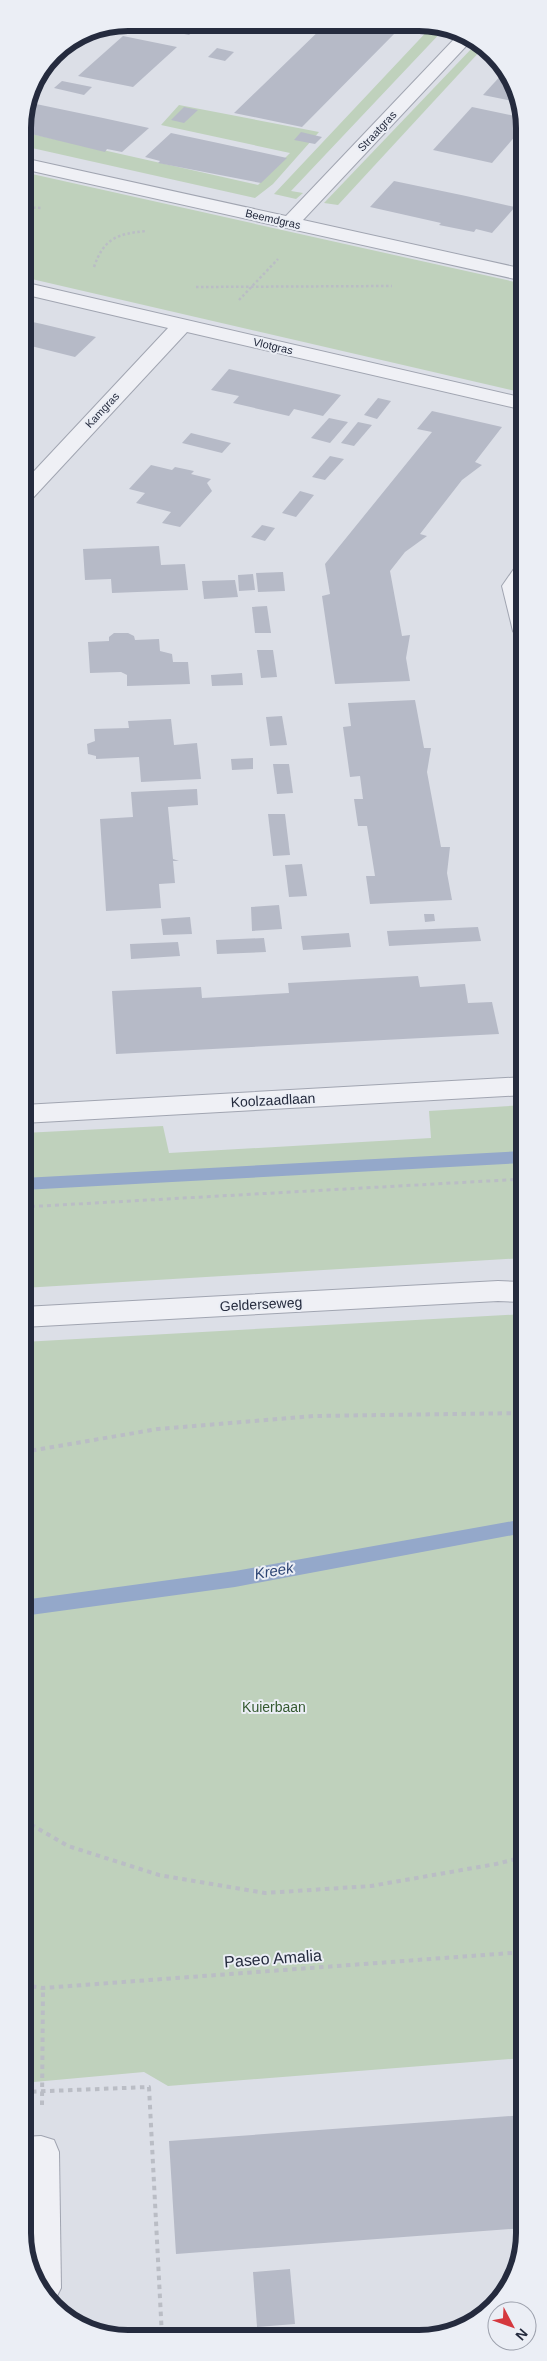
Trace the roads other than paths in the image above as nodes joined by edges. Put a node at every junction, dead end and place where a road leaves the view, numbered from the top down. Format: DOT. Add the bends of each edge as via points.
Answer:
graph roads {
  1 [pos="462,41"];
  2 [pos="31,166"];
  3 [pos="299,225"];
  4 [pos="516,273"];
  5 [pos="31,290"];
  6 [pos="182,325"];
  7 [pos="516,402"];
  8 [pos="31,486"];
  9 [pos="516,582"];
  10 [pos="516,599"];
  11 [pos="516,1086"];
  12 [pos="31,1114"];
  13 [pos="515,1289"];
  14 [pos="31,1317"];
  15 [pos="32,2152"];
  16 [pos="41,2276"];
  1 -- 3 [label="street, Straatgras"];
  2 -- 3 [label="street, Beemdgras"];
  3 -- 4 [label="street, Beemdgras"];
  5 -- 6 [label="street, Vlotgras"];
  6 -- 7 [label="street, Vlotgras"];
  6 -- 8 [label="street, Kamgras"];
  9 -- 10 [label="street" via="513,586"];
  11 -- 12 [label="street, Koolzaadlaan"];
  13 -- 14 [label="street, Gelderseweg"];
  15 -- 16 [label="street"];
}
